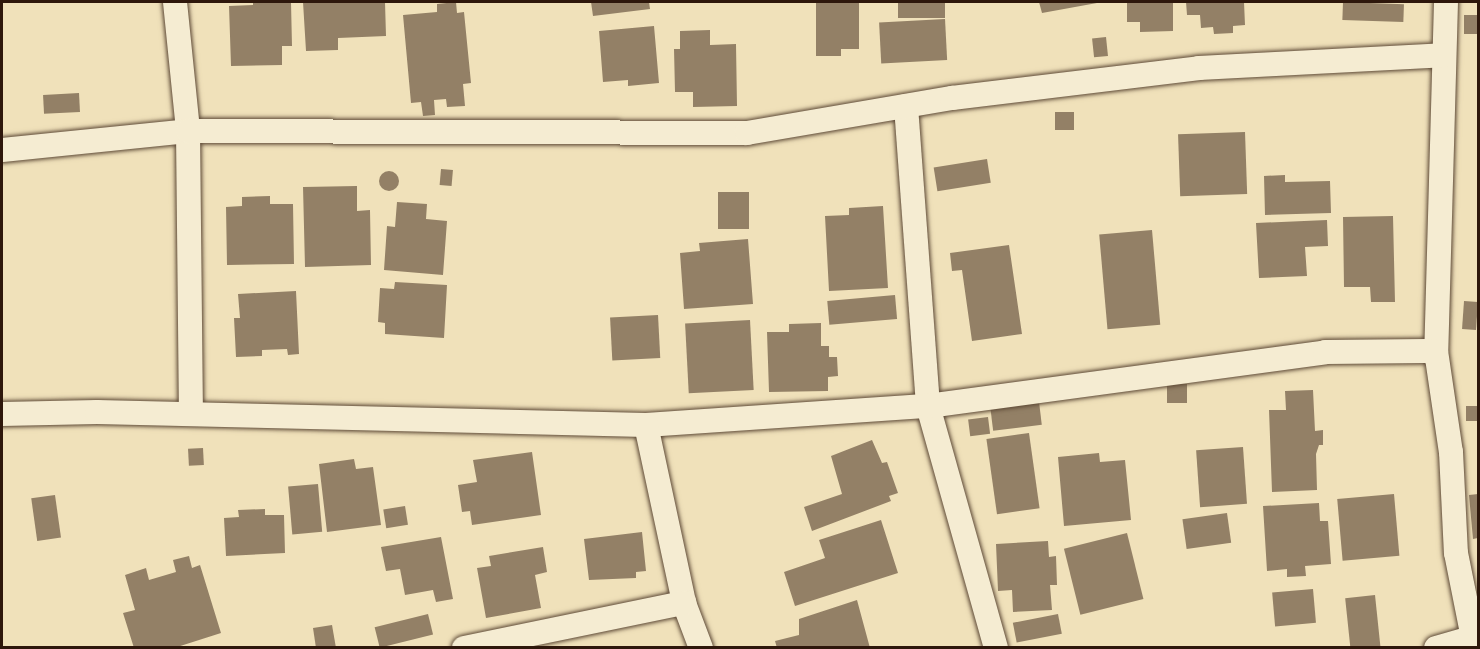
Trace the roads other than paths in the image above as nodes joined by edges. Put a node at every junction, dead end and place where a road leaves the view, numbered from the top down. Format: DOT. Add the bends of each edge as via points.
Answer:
graph roads {
  1 [pos="174,2"];
  2 [pos="1446,2"];
  3 [pos="1443,55"];
  4 [pos="906,106"];
  5 [pos="188,131"];
  6 [pos="2,150"];
  7 [pos="1436,351"];
  8 [pos="928,406"];
  9 [pos="2,414"];
  10 [pos="191,414"];
  11 [pos="646,425"];
  12 [pos="684,603"];
  13 [pos="1474,643"];
  14 [pos="464,648"];
  15 [pos="701,648"];
  16 [pos="996,648"];
  17 [pos="1436,648"];
  1 -- 5 [label="street"];
  2 -- 3 [label="street"];
  3 -- 4 [label="street" via="1199,68"];
  3 -- 7 [label="street"];
  4 -- 5 [label="street" via="747,133"];
  4 -- 8 [label="street"];
  5 -- 6 [label="street"];
  5 -- 10 [label="street"];
  7 -- 8 [label="street" via="1325,352"];
  7 -- 13 [label="street" via="1451,452 1456,553"];
  8 -- 11 [label="street"];
  8 -- 16 [label="street"];
  9 -- 10 [label="street"];
  10 -- 11 [label="street"];
  11 -- 12 [label="street"];
  12 -- 14 [label="street" via="514,634"];
  12 -- 15 [label="street"];
  13 -- 17 [label="street"];
}
